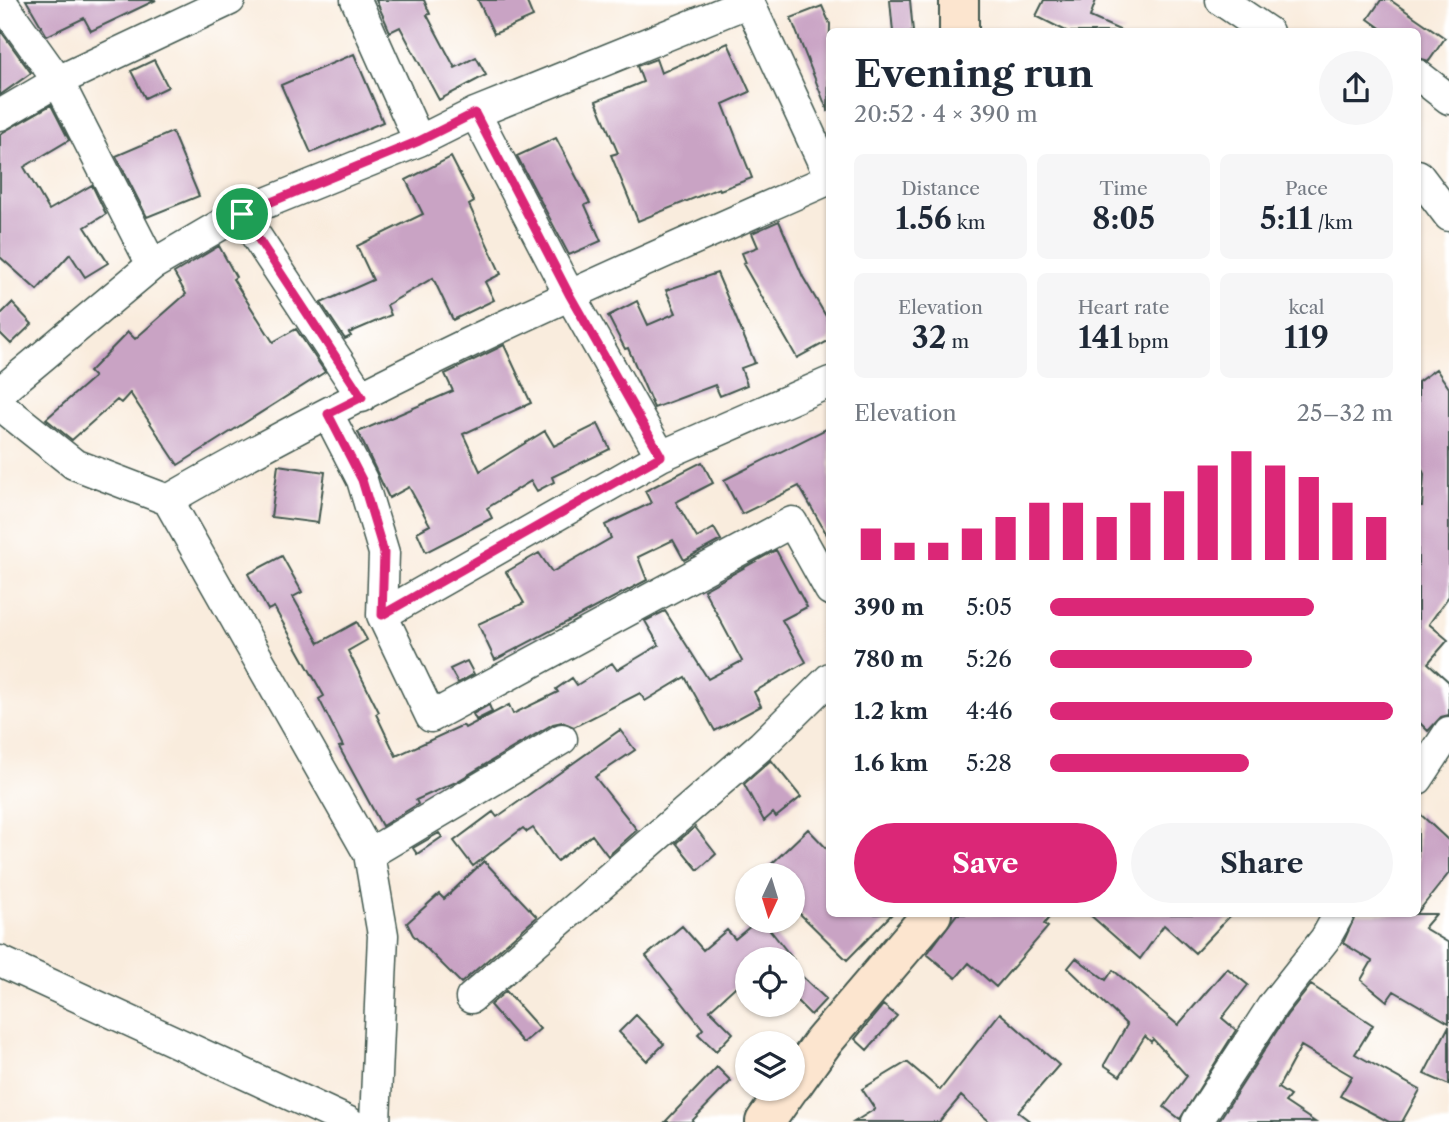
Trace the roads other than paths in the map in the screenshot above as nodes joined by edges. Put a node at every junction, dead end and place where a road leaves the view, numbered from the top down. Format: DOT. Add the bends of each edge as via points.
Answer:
graph roads {
  1 [pos="0,0"];
  2 [pos="230,0"];
  3 [pos="356,0"];
  4 [pos="959,0"];
  5 [pos="1221,0"];
  6 [pos="748,1"];
  7 [pos="959,28"];
  8 [pos="1262,28"];
  9 [pos="1421,77"];
  10 [pos="58,81"];
  11 [pos="1449,99"];
  12 [pos="475,113"];
  13 [pos="0,116"];
  14 [pos="419,141"];
  15 [pos="826,169"];
  16 [pos="826,180"];
  17 [pos="1421,182"];
  18 [pos="1434,211"];
  19 [pos="242,214"];
  20 [pos="152,265"];
  21 [pos="569,294"];
  22 [pos="826,384"];
  23 [pos="0,393"];
  24 [pos="362,397"];
  25 [pos="0,405"];
  26 [pos="328,414"];
  27 [pos="661,456"];
  28 [pos="168,500"];
  29 [pos="826,583"];
  30 [pos="382,615"];
  31 [pos="826,682"];
  32 [pos="1449,732"];
  33 [pos="562,739"];
  34 [pos="1421,774"];
  35 [pos="369,854"];
  36 [pos="929,917"];
  37 [pos="1337,917"];
  38 [pos="0,961"];
  39 [pos="471,998"];
  40 [pos="805,1067"];
  41 [pos="780,1101"];
  42 [pos="349,1122"];
  43 [pos="375,1122"];
  44 [pos="765,1122"];
  45 [pos="1197,1122"];
  1 -- 10 [label="street"];
  2 -- 10 [label="street"];
  3 -- 14 [label="street"];
  4 -- 7 [label="main road"];
  5 -- 8 [label="street"];
  6 -- 12 [label="street"];
  6 -- 15 [label="street"];
  9 -- 11 [label="street"];
  10 -- 13 [label="street"];
  10 -- 20 [label="street"];
  12 -- 14 [label="street"];
  12 -- 21 [label="street"];
  14 -- 19 [label="street"];
  16 -- 21 [label="street"];
  17 -- 18 [label="street"];
  19 -- 20 [label="street"];
  19 -- 24 [label="street"];
  20 -- 23 [label="street"];
  21 -- 24 [label="street"];
  21 -- 27 [label="street"];
  22 -- 27 [label="street"];
  24 -- 26 [label="street"];
  25 -- 28 [label="street" via="74,464"];
  26 -- 28 [label="street"];
  26 -- 30 [label="street" via="362,480 384,553"];
  27 -- 30 [label="street"];
  28 -- 35 [label="street"];
  29 -- 30 [label="street" via="792,522 431,717"];
  31 -- 39 [label="street" via="762,745"];
  32 -- 34 [label="street"];
  33 -- 35 [label="street"];
  35 -- 43 [label="street" via="383,935"];
  36 -- 40 [label="main road"];
  37 -- 45 [label="street"];
  38 -- 42 [label="street"];
  41 -- 44 [label="main road"];
}
